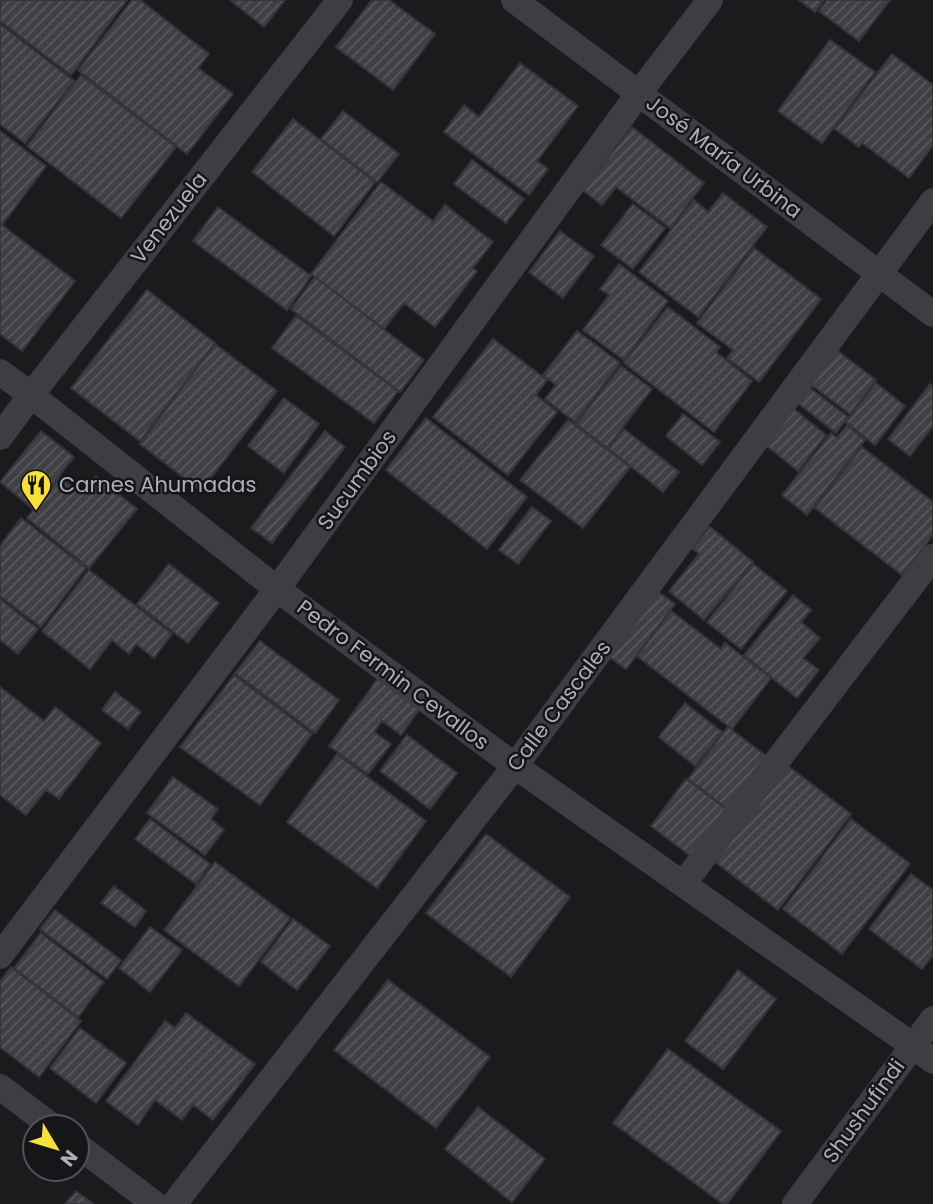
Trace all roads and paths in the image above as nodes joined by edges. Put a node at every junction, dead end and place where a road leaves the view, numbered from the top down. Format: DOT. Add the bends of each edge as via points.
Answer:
graph roads {
  1 [pos="340,0"];
  2 [pos="514,0"];
  3 [pos="710,0"];
  4 [pos="639,93"];
  5 [pos="933,201"];
  6 [pos="879,273"];
  7 [pos="933,314"];
  8 [pos="0,372"];
  9 [pos="31,395"];
  10 [pos="0,437"];
  11 [pos="933,557"];
  12 [pos="277,589"];
  13 [pos="515,766"];
  14 [pos="683,884"];
  15 [pos="0,956"];
  16 [pos="933,1019"];
  17 [pos="912,1045"];
  18 [pos="933,1061"];
  19 [pos="0,1087"];
  20 [pos="34,1113"];
  21 [pos="91,1156"];
  22 [pos="155,1204"];
  23 [pos="174,1204"];
  24 [pos="795,1204"];
  1 -- 9 [label="street, Venezuela"];
  2 -- 4 [label="street, José María Urbina"];
  3 -- 4 [label="street, Sucumbios"];
  4 -- 6 [label="street, José María Urbina"];
  4 -- 12 [label="street, Sucumbios"];
  5 -- 6 [label="street, Calle Cascales"];
  6 -- 7 [label="street, José María Urbina"];
  6 -- 13 [label="street, Calle Cascales"];
  8 -- 9 [label="street, Pedro Fermin Cevallos"];
  9 -- 10 [label="street, Venezuela"];
  9 -- 12 [label="street, Pedro Fermin Cevallos"];
  11 -- 14 [label="street"];
  12 -- 13 [label="street, Pedro Fermin Cevallos"];
  12 -- 15 [label="street, Sucumbios"];
  13 -- 14 [label="street, Pedro Fermin Cevallos"];
  13 -- 23 [label="street, Calle Cascales"];
  14 -- 17 [label="street, Pedro Fermin Cevallos"];
  16 -- 17 [label="street, Shushufindi"];
  17 -- 18 [label="street, Pedro Fermin Cevallos"];
  17 -- 24 [label="street, Shushufindi"];
  19 -- 20 [label="street"];
  21 -- 22 [label="street"];
}
